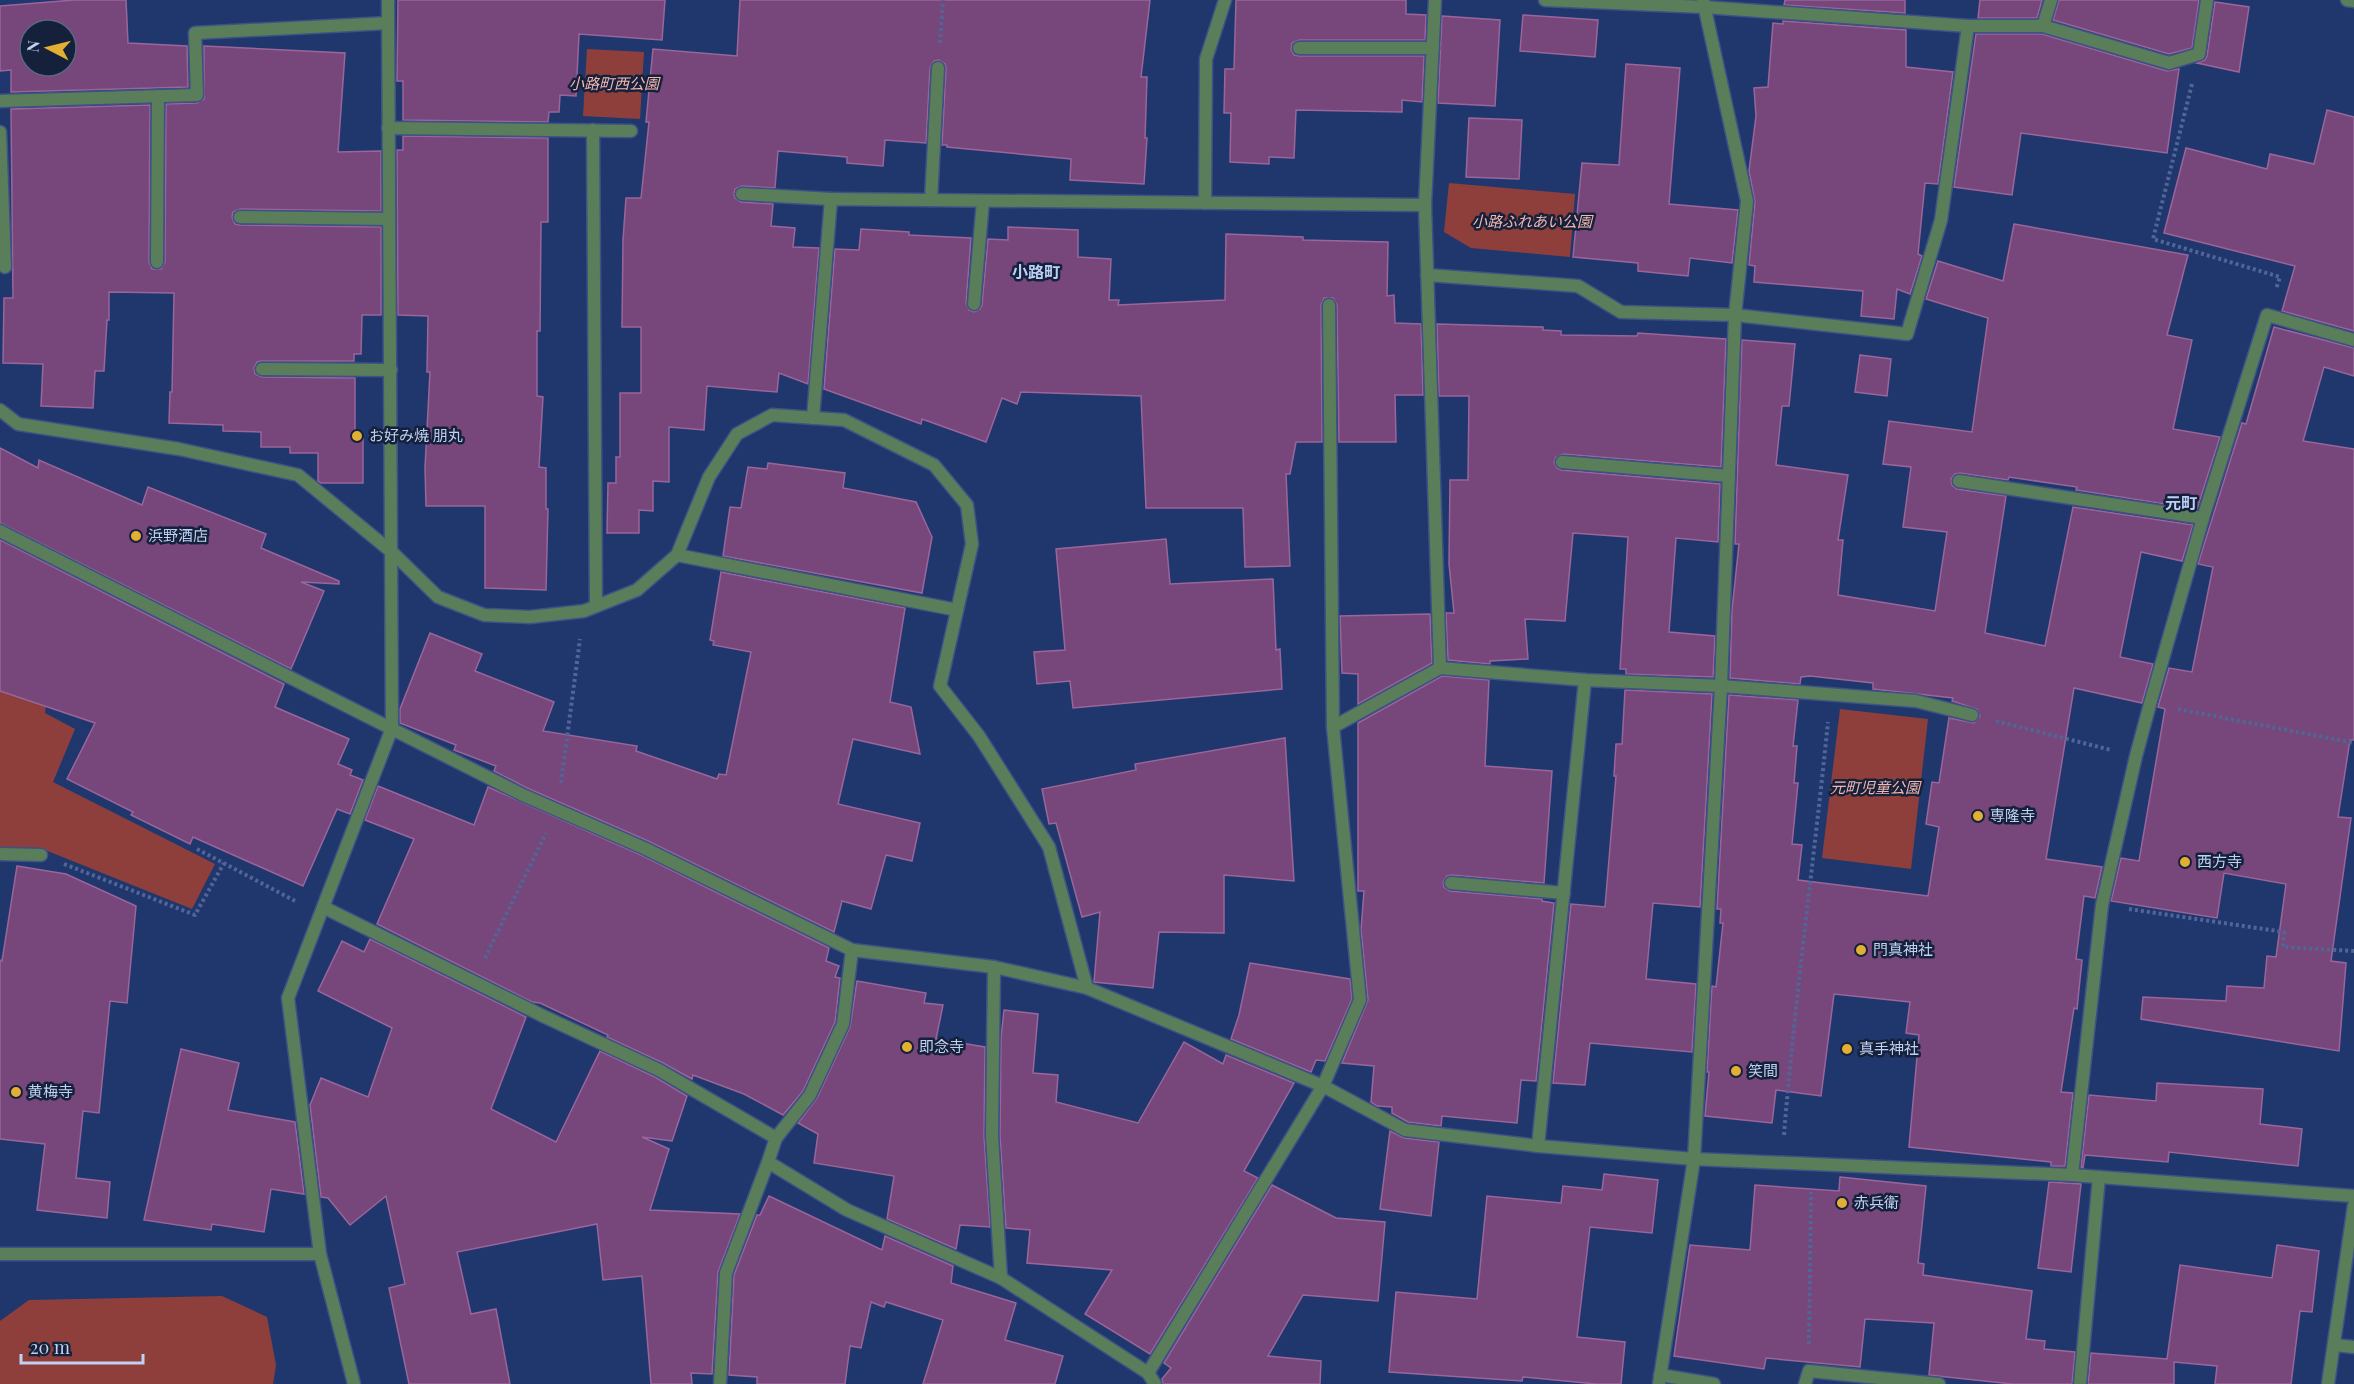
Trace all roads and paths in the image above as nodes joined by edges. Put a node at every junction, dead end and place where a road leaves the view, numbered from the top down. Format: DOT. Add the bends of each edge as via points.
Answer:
graph roads {
  1 [pos="388,0"];
  2 [pos="943,0"];
  3 [pos="1225,0"];
  4 [pos="1435,0"];
  5 [pos="1545,0"];
  6 [pos="2051,0"];
  7 [pos="2207,0"];
  8 [pos="2346,0"];
  9 [pos="2354,1"];
  10 [pos="1703,3"];
  11 [pos="387,23"];
  12 [pos="1968,26"];
  13 [pos="2043,26"];
  14 [pos="1299,48"];
  15 [pos="1432,48"];
  16 [pos="2199,54"];
  17 [pos="938,68"];
  18 [pos="158,96"];
  19 [pos="0,101"];
  20 [pos="388,129"];
  21 [pos="592,130"];
  22 [pos="631,131"];
  23 [pos="0,132"];
  24 [pos="742,194"];
  25 [pos="831,199"];
  26 [pos="931,200"];
  27 [pos="983,201"];
  28 [pos="1205,203"];
  29 [pos="1425,205"];
  30 [pos="240,217"];
  31 [pos="389,219"];
  32 [pos="157,262"];
  33 [pos="5,267"];
  34 [pos="1427,275"];
  35 [pos="974,304"];
  36 [pos="1329,305"];
  37 [pos="1735,315"];
  38 [pos="2267,315"];
  39 [pos="2354,340"];
  40 [pos="262,369"];
  41 [pos="391,370"];
  42 [pos="0,410"];
  43 [pos="813,418"];
  44 [pos="1562,462"];
  45 [pos="1729,476"];
  46 [pos="1959,481"];
  47 [pos="2203,518"];
  48 [pos="0,531"];
  49 [pos="393,553"];
  50 [pos="677,555"];
  51 [pos="596,606"];
  52 [pos="957,610"];
  53 [pos="1440,668"];
  54 [pos="1586,680"];
  55 [pos="1721,686"];
  56 [pos="1831,695"];
  57 [pos="2150,704"];
  58 [pos="1972,715"];
  59 [pos="1334,727"];
  60 [pos="392,728"];
  61 [pos="2354,743"];
  62 [pos="2136,756"];
  63 [pos="197,849"];
  64 [pos="0,854"];
  65 [pos="41,855"];
  66 [pos="224,862"];
  67 [pos="1451,883"];
  68 [pos="1564,893"];
  69 [pos="2102,905"];
  70 [pos="323,911"];
  71 [pos="852,950"];
  72 [pos="2354,951"];
  73 [pos="994,967"];
  74 [pos="1087,988"];
  75 [pos="1323,1086"];
  76 [pos="776,1138"];
  77 [pos="1538,1146"];
  78 [pos="1694,1159"];
  79 [pos="768,1162"];
  80 [pos="1781,1162"];
  81 [pos="1811,1163"];
  82 [pos="2072,1174"];
  83 [pos="2099,1177"];
  84 [pos="2354,1196"];
  85 [pos="2354,1205"];
  86 [pos="0,1254"];
  87 [pos="320,1254"];
  88 [pos="1000,1278"];
  89 [pos="2334,1345"];
  90 [pos="2354,1347"];
  91 [pos="1809,1371"];
  92 [pos="1148,1373"];
  93 [pos="1660,1380"];
  94 [pos="354,1384"];
  95 [pos="720,1384"];
  96 [pos="1155,1384"];
  97 [pos="1714,1384"];
  98 [pos="1805,1384"];
  99 [pos="1939,1384"];
  100 [pos="2080,1384"];
  101 [pos="2328,1384"];
  1 -- 11 [label="street"];
  2 -- 17 [label="path"];
  3 -- 28 [label="street" via="1206,59"];
  4 -- 15 [label="street"];
  5 -- 10 [label="street"];
  6 -- 13 [label="street"];
  7 -- 16 [label="street"];
  8 -- 9 [label="street"];
  10 -- 12 [label="street"];
  10 -- 37 [label="street" via="1747,201"];
  11 -- 18 [label="street" via="195,33 197,95"];
  11 -- 20 [label="street"];
  12 -- 13 [label="street"];
  12 -- 37 [label="street" via="1941,220 1908,334"];
  13 -- 16 [label="street" via="2169,63"];
  14 -- 15 [label="street"];
  15 -- 29 [label="street"];
  16 -- 38 [label="path" via="2153,239 2280,278"];
  17 -- 26 [label="street"];
  18 -- 19 [label="street"];
  18 -- 32 [label="street"];
  20 -- 21 [label="street"];
  20 -- 31 [label="street"];
  21 -- 22 [label="street"];
  21 -- 51 [label="street"];
  23 -- 33 [label="street"];
  24 -- 25 [label="street"];
  25 -- 26 [label="street"];
  25 -- 43 [label="street"];
  26 -- 27 [label="street"];
  27 -- 28 [label="street"];
  27 -- 35 [label="street"];
  28 -- 29 [label="street"];
  29 -- 34 [label="street"];
  30 -- 31 [label="street"];
  31 -- 41 [label="street"];
  34 -- 37 [label="street" via="1578,286 1621,312"];
  34 -- 53 [label="street"];
  36 -- 59 [label="street"];
  37 -- 45 [label="street"];
  38 -- 39 [label="street"];
  38 -- 47 [label="street"];
  40 -- 41 [label="street"];
  41 -- 49 [label="street"];
  42 -- 49 [label="street" via="18,424 179,449 298,475"];
  43 -- 50 [label="street" via="772,416 737,434 709,477"];
  43 -- 52 [label="street" via="844,420 934,465 967,505 972,544"];
  44 -- 45 [label="street"];
  45 -- 55 [label="street"];
  46 -- 47 [label="street"];
  47 -- 57 [label="street"];
  48 -- 60 [label="street"];
  49 -- 51 [label="street" via="438,597 484,615 530,617"];
  49 -- 60 [label="street"];
  50 -- 51 [label="street" via="637,590"];
  50 -- 52 [label="street"];
  52 -- 74 [label="street" via="940,686 979,736 1049,847"];
  53 -- 54 [label="street"];
  53 -- 59 [label="street"];
  54 -- 55 [label="street"];
  54 -- 68 [label="street"];
  55 -- 56 [label="street"];
  55 -- 78 [label="street"];
  56 -- 58 [label="street" via="1916,701"];
  56 -- 80 [label="path"];
  57 -- 61 [label="path"];
  57 -- 62 [label="street"];
  58 -- 62 [label="path"];
  59 -- 75 [label="street" via="1360,1000"];
  60 -- 70 [label="street"];
  60 -- 71 [label="street" via="523,795 644,848"];
  62 -- 69 [label="street"];
  63 -- 66 [label="path"];
  64 -- 65 [label="street"];
  65 -- 66 [label="path" via="195,915"];
  66 -- 70 [label="path"];
  67 -- 68 [label="street"];
  68 -- 77 [label="street"];
  69 -- 72 [label="path" via="2284,932 2283,946"];
  69 -- 82 [label="street"];
  70 -- 76 [label="street" via="659,1070"];
  70 -- 87 [label="street" via="288,998"];
  71 -- 73 [label="street"];
  71 -- 76 [label="street" via="843,1024 810,1095"];
  73 -- 74 [label="street"];
  73 -- 88 [label="street" via="992,1136"];
  74 -- 75 [label="street"];
  75 -- 77 [label="street" via="1405,1130"];
  75 -- 92 [label="street"];
  76 -- 79 [label="street"];
  77 -- 78 [label="street"];
  78 -- 80 [label="street"];
  78 -- 93 [label="street"];
  79 -- 88 [label="street" via="847,1210"];
  79 -- 95 [label="street" via="726,1273"];
  80 -- 81 [label="street"];
  81 -- 82 [label="street"];
  81 -- 91 [label="path"];
  82 -- 83 [label="street"];
  83 -- 84 [label="street"];
  83 -- 100 [label="street"];
  85 -- 89 [label="street"];
  86 -- 87 [label="street"];
  87 -- 94 [label="street"];
  88 -- 92 [label="street"];
  89 -- 90 [label="street"];
  89 -- 101 [label="street"];
  91 -- 98 [label="street"];
  91 -- 99 [label="street"];
  92 -- 96 [label="street"];
  93 -- 97 [label="street"];
}
